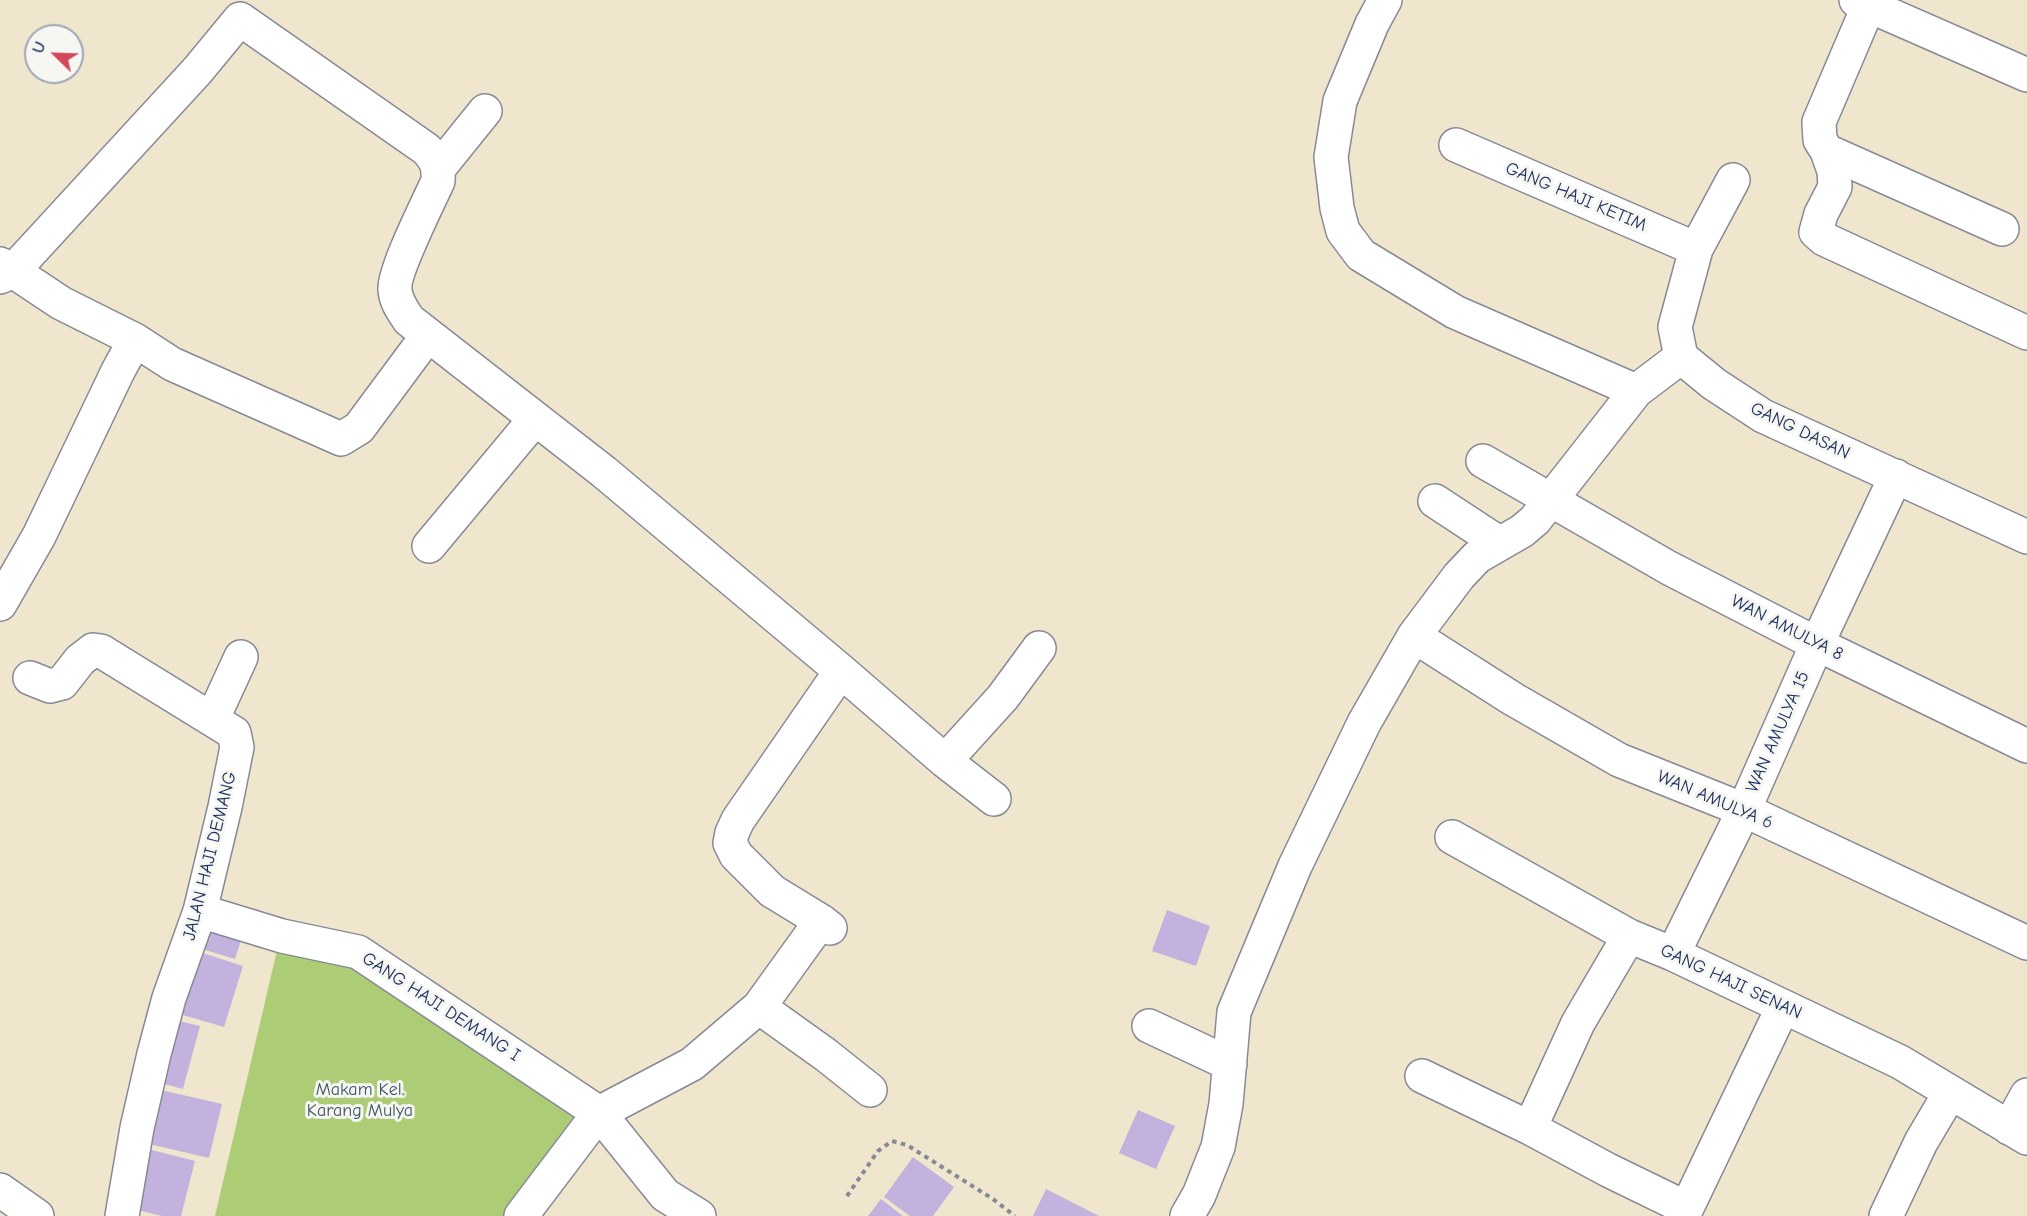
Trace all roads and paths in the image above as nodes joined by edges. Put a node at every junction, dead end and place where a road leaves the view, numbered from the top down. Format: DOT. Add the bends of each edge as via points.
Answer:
graph roads {
  1 [pos="1385,0"];
  2 [pos="1865,2"];
  3 [pos="248,9"];
  4 [pos="2027,75"];
  5 [pos="485,111"];
  6 [pos="1456,146"];
  7 [pos="1827,151"];
  8 [pos="439,168"];
  9 [pos="1733,180"];
  10 [pos="2002,229"];
  11 [pos="1696,249"];
  12 [pos="4,271"];
  13 [pos="2027,333"];
  14 [pos="428,335"];
  15 [pos="135,340"];
  16 [pos="1681,357"];
  17 [pos="1636,391"];
  18 [pos="535,419"];
  19 [pos="1483,460"];
  20 [pos="1896,476"];
  21 [pos="1552,500"];
  22 [pos="1435,501"];
  23 [pos="2027,537"];
  24 [pos="1499,543"];
  25 [pos="429,546"];
  26 [pos="0,604"];
  27 [pos="1414,636"];
  28 [pos="1817,644"];
  29 [pos="1039,648"];
  30 [pos="241,657"];
  31 [pos="841,671"];
  32 [pos="30,678"];
  33 [pos="213,718"];
  34 [pos="2027,746"];
  35 [pos="945,761"];
  36 [pos="994,799"];
  37 [pos="1744,810"];
  38 [pos="1452,837"];
  39 [pos="200,911"];
  40 [pos="1629,936"];
  41 [pos="2027,943"];
  42 [pos="1674,954"];
  43 [pos="759,1007"];
  44 [pos="1783,1007"];
  45 [pos="1149,1026"];
  46 [pos="1230,1064"];
  47 [pos="1422,1076"];
  48 [pos="870,1090"];
  49 [pos="1950,1093"];
  50 [pos="2027,1095"];
  51 [pos="599,1113"];
  52 [pos="1530,1128"];
  53 [pos="2018,1133"];
  54 [pos="0,1190"];
  55 [pos="847,1196"];
  56 [pos="1684,1212"];
  57 [pos="37,1216"];
  58 [pos="122,1216"];
  59 [pos="521,1216"];
  60 [pos="699,1216"];
  61 [pos="1015,1216"];
  62 [pos="1187,1216"];
  63 [pos="1886,1216"];
  1 -- 17 [label="street" via="1340,101 1331,157 1336,208 1343,231 1361,255 1455,312"];
  2 -- 4 [label="street"];
  2 -- 7 [label="street" via="1819,122 1820,140"];
  3 -- 8 [label="street" via="426,149"];
  3 -- 12 [label="street" via="197,71"];
  5 -- 8 [label="street"];
  6 -- 11 [label="street, GANG HAJI KETIM"];
  7 -- 10 [label="street"];
  7 -- 13 [label="street" via="1835,187 1816,231 1824,239"];
  8 -- 14 [label="street" via="438,181 394,287 397,301 409,320"];
  9 -- 11 [label="street"];
  11 -- 16 [label="street" via="1675,327"];
  12 -- 15 [label="street"];
  14 -- 15 [label="street" via="359,428 341,439 172,364"];
  14 -- 18 [label="street"];
  15 -- 26 [label="street" via="39,536"];
  16 -- 17 [label="street"];
  16 -- 20 [label="street, GANG DASAN" via="1763,416"];
  17 -- 21 [label="street"];
  18 -- 25 [label="street"];
  18 -- 31 [label="street"];
  19 -- 21 [label="street, WAN AMULYA 8"];
  20 -- 23 [label="street, GANG DASAN"];
  20 -- 28 [label="street, WAN AMULYA 15"];
  21 -- 24 [label="street" via="1522,531"];
  21 -- 28 [label="street, WAN AMULYA 8" via="1669,568"];
  22 -- 24 [label="street"];
  24 -- 27 [label="street" via="1477,557 1459,576"];
  27 -- 37 [label="street, WAN AMULYA 6" via="1619,760"];
  27 -- 46 [label="street" via="1364,723 1295,866 1234,1012"];
  28 -- 34 [label="street, WAN AMULYA 8"];
  28 -- 37 [label="street, WAN AMULYA 15"];
  29 -- 35 [label="street" via="1003,697"];
  30 -- 33 [label="street"];
  31 -- 35 [label="street"];
  31 -- 43 [label="street" via="732,833 730,843 736,855 772,891 826,925"];
  32 -- 33 [label="street, JALAN HAJI DEMANG" via="50,686 62,683 80,660 93,650 101,651"];
  33 -- 39 [label="street, JALAN HAJI DEMANG" via="234,733 237,747"];
  35 -- 36 [label="street"];
  37 -- 41 [label="street, WAN AMULYA 6"];
  37 -- 42 [label="street, WAN AMULYA 15"];
  38 -- 40 [label="street, GANG HAJI SENAN"];
  39 -- 51 [label="street, GANG HAJI DEMANG I" via="282,936 358,952"];
  39 -- 58 [label="street, JALAN HAJI DEMANG" via="154,1054"];
  40 -- 42 [label="street, GANG HAJI SENAN"];
  40 -- 52 [label="street" via="1578,1023"];
  42 -- 44 [label="street, GANG HAJI SENAN"];
  43 -- 48 [label="street"];
  43 -- 51 [label="street" via="692,1064"];
  44 -- 49 [label="street, GANG HAJI SENAN" via="1900,1062"];
  44 -- 56 [label="street"];
  45 -- 46 [label="street"];
  46 -- 62 [label="street" via="1218,1147"];
  47 -- 52 [label="street"];
  49 -- 53 [label="street, GANG HAJI SENAN"];
  49 -- 63 [label="street" via="1921,1142"];
  50 -- 53 [label="street"];
  51 -- 59 [label="street"];
  51 -- 60 [label="street, GANG HAJI DEMANG I" via="665,1195"];
  52 -- 56 [label="street"];
  54 -- 57 [label="street"];
  55 -- 61 [label="path" via="878,1151 892,1141 907,1145"];
}
